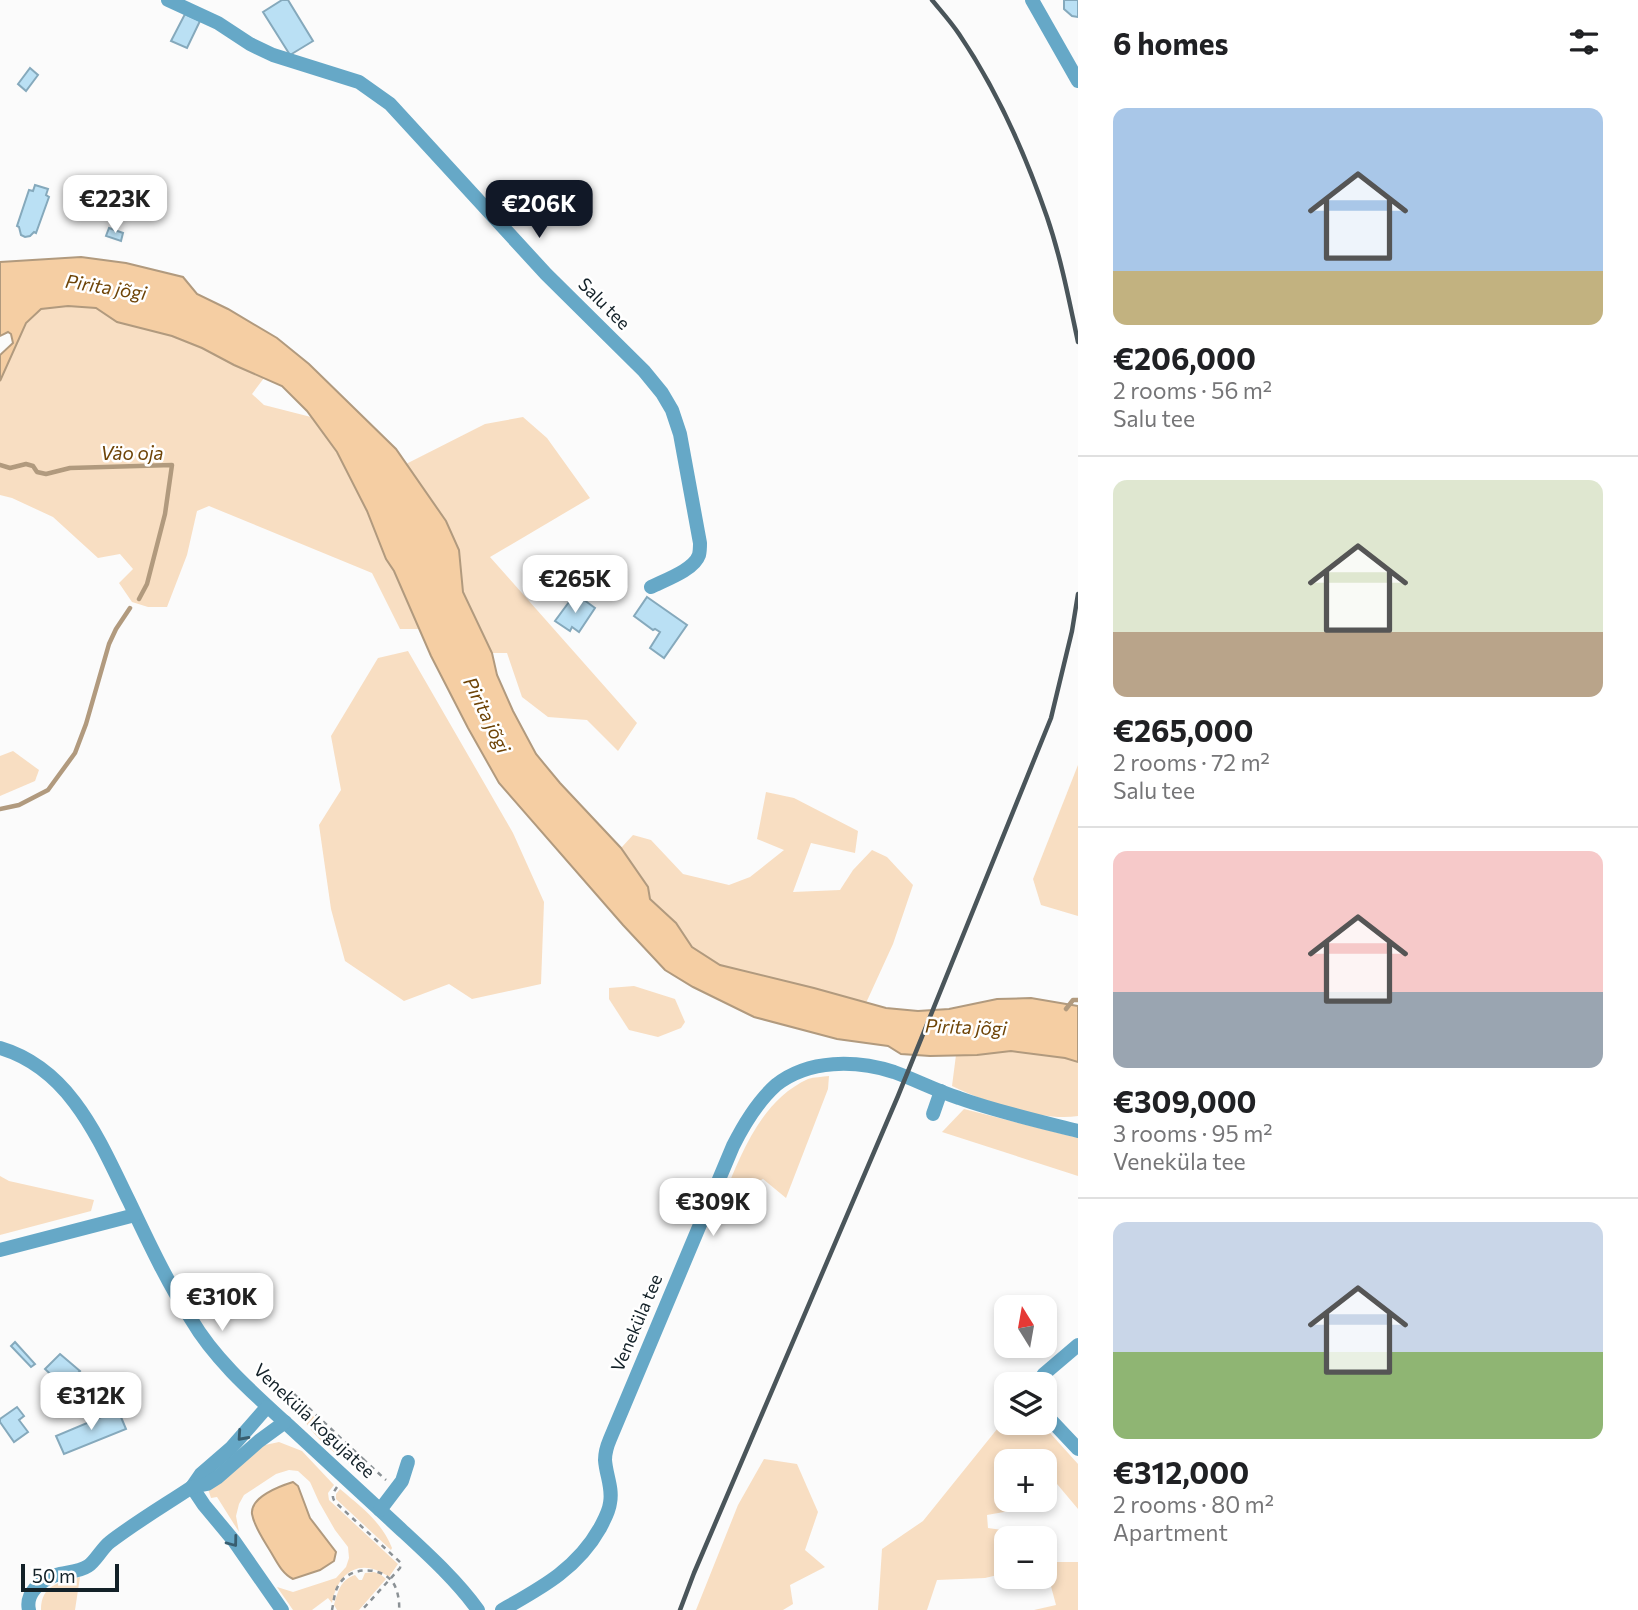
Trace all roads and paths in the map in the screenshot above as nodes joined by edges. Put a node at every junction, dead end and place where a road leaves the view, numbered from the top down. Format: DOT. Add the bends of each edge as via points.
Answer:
graph roads {
  1 [pos="168,0"];
  2 [pos="1032,0"];
  3 [pos="1078,81"];
  4 [pos="652,587"];
  5 [pos="0,1048"];
  6 [pos="941,1091"];
  7 [pos="933,1114"];
  8 [pos="1078,1130"];
  9 [pos="135,1215"];
  10 [pos="0,1250"];
  11 [pos="1078,1345"];
  12 [pos="1046,1372"];
  13 [pos="267,1407"];
  14 [pos="285,1422"];
  15 [pos="1057,1426"];
  16 [pos="1078,1449"];
  17 [pos="363,1459"];
  18 [pos="408,1462"];
  19 [pos="192,1487"];
  20 [pos="396,1489"];
  21 [pos="380,1510"];
  22 [pos="27,1608"];
  23 [pos="282,1610"];
  24 [pos="332,1610"];
  25 [pos="399,1610"];
  26 [pos="478,1610"];
  27 [pos="502,1610"];
  1 -- 4 [label="street, Salu tee" via="273,55 374,91 644,371 672,410 681,434 701,543 691,565"];
  2 -- 3 [label="street"];
  5 -- 9 [label="street, Veneküla kogujatee" via="47,1073 79,1106"];
  6 -- 7 [label="street"];
  6 -- 8 [label="street, Veneküla tee"];
  6 -- 27 [label="street, Veneküla tee" via="880,1068 833,1064 792,1075 763,1098 733,1146 605,1452 611,1492 607,1514 583,1554 564,1572"];
  9 -- 10 [label="street"];
  9 -- 13 [label="street, Veneküla kogujatee" via="192,1321 217,1355"];
  11 -- 12 [label="street"];
  13 -- 14 [label="street, Veneküla kogujatee"];
  13 -- 19 [label="street, one-way"];
  14 -- 19 [label="street" via="218,1477"];
  14 -- 21 [label="street, Veneküla kogujatee"];
  15 -- 16 [label="street"];
  17 -- 20 [label="path"];
  18 -- 20 [label="street"];
  19 -- 22 [label="street" via="107,1544 89,1566 40,1584"];
  19 -- 23 [label="street, one-way"];
  20 -- 21 [label="street"];
  21 -- 26 [label="street, Veneküla kogujatee" via="449,1574"];
  24 -- 25 [label="path" via="341,1581 367,1570 394,1583"];
}
